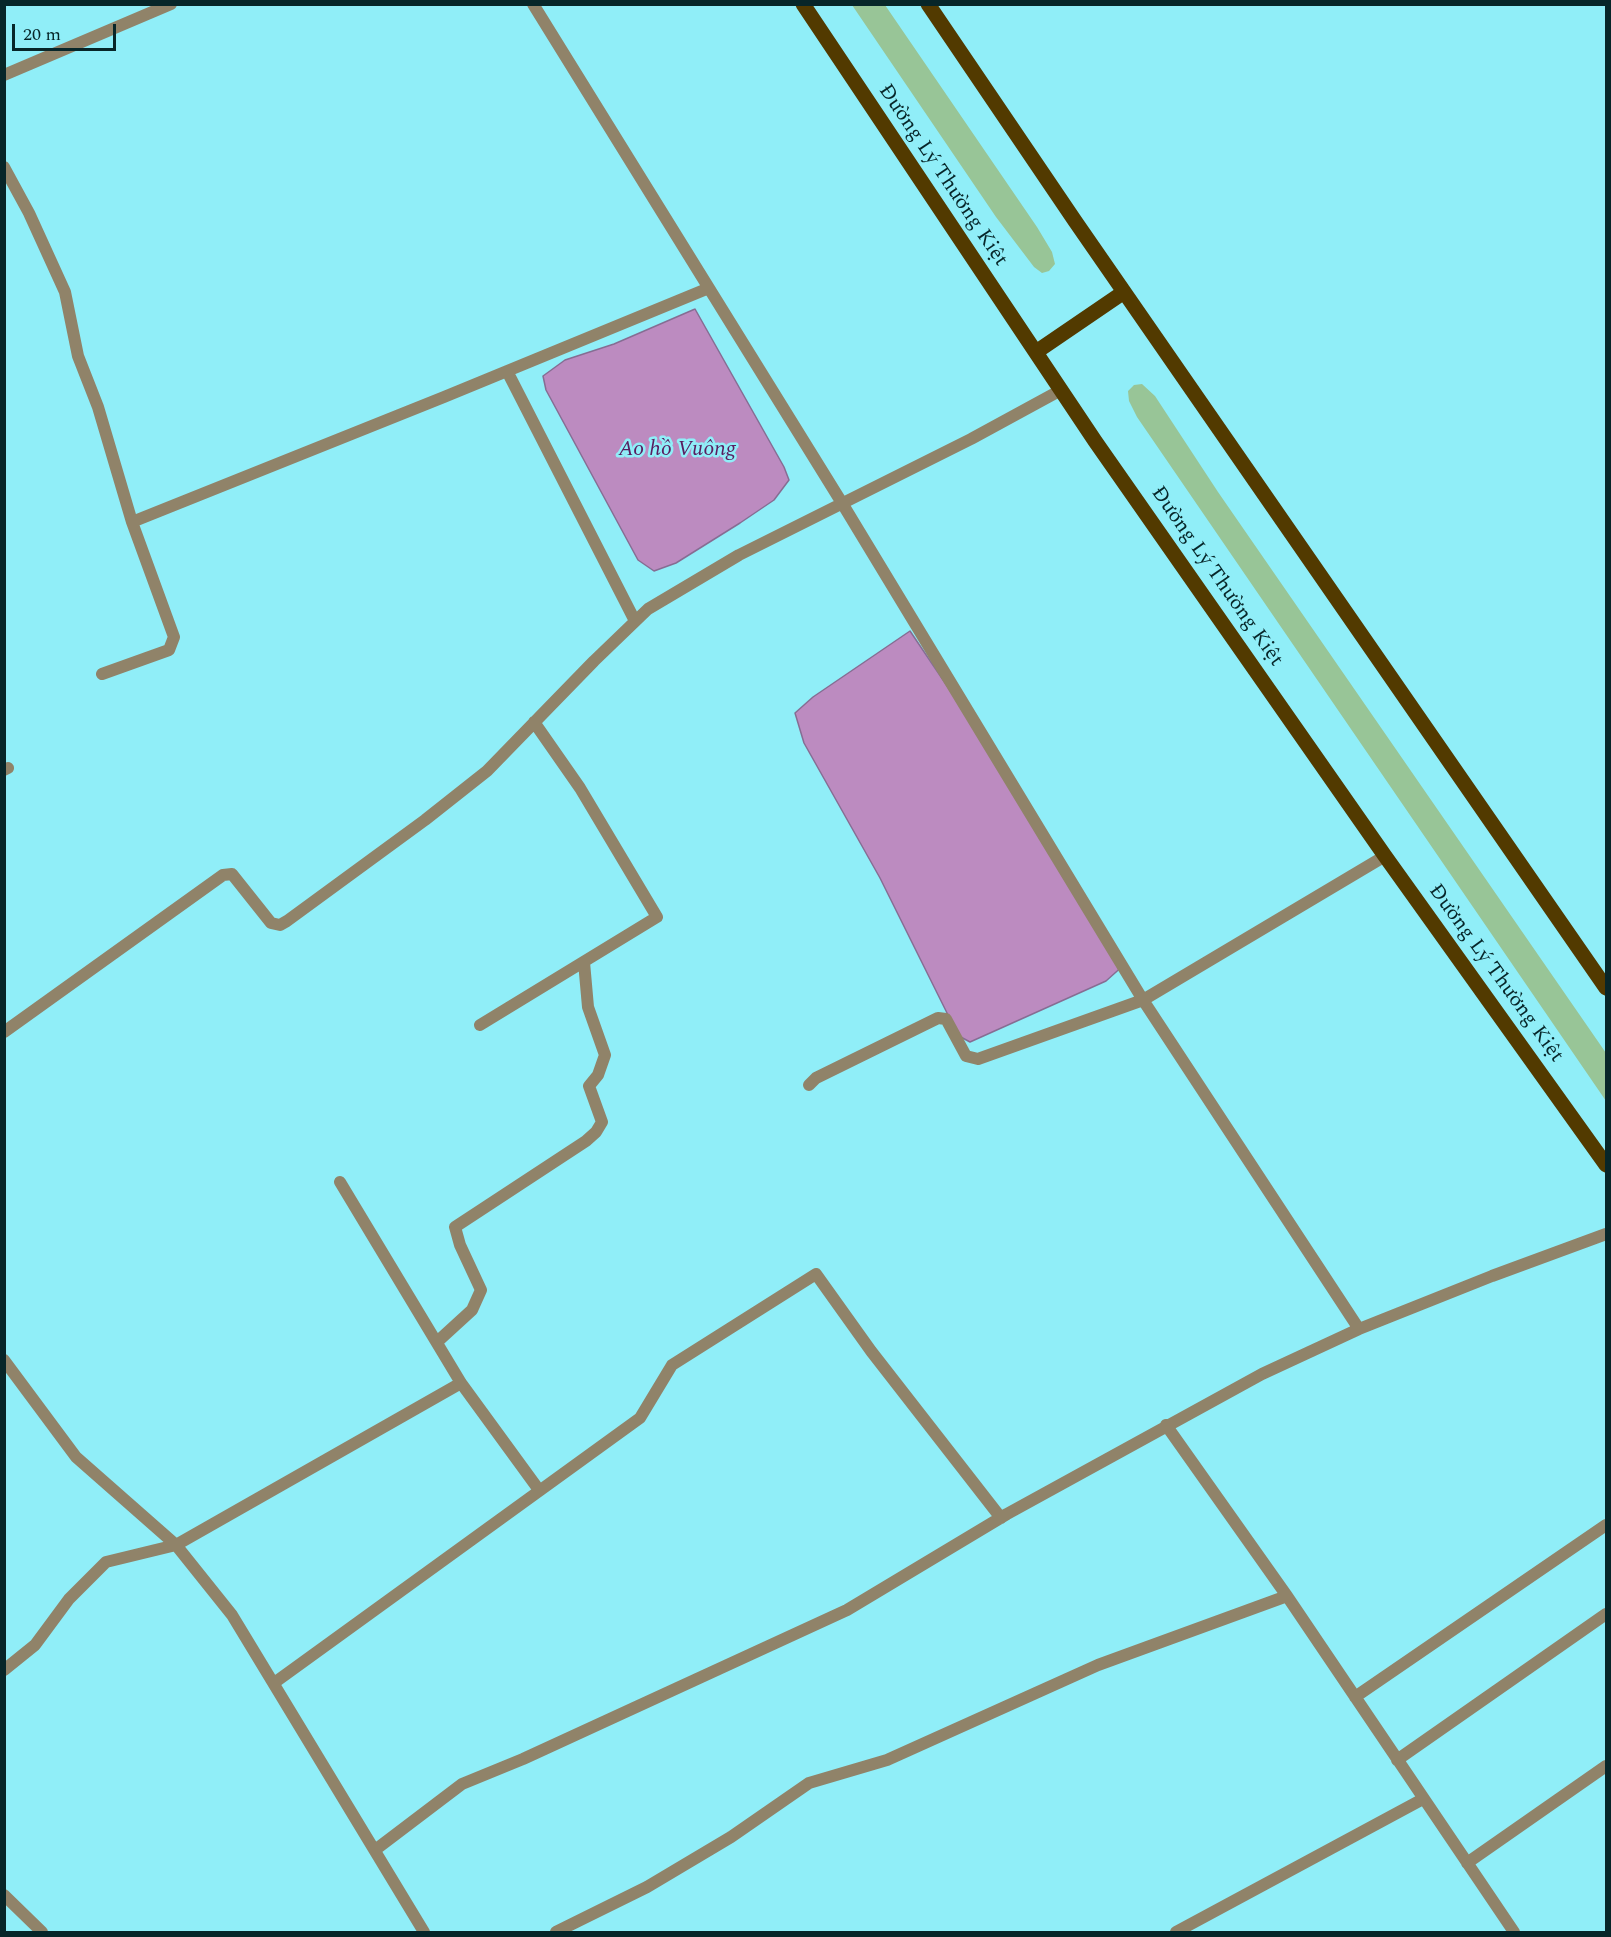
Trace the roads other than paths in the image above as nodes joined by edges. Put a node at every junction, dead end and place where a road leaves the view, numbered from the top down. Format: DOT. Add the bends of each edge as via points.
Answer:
graph roads {
  1 [pos="171,4"];
  2 [pos="533,4"];
  3 [pos="803,4"];
  4 [pos="928,4"];
  5 [pos="152,8"];
  6 [pos="4,75"];
  7 [pos="4,167"];
  8 [pos="709,288"];
  9 [pos="1124,292"];
  10 [pos="1036,352"];
  11 [pos="507,371"];
  12 [pos="1060,390"];
  13 [pos="842,503"];
  14 [pos="132,522"];
  15 [pos="635,621"];
  16 [pos="102,674"];
  17 [pos="534,722"];
  18 [pos="1385,856"];
  19 [pos="584,962"];
  20 [pos="1606,988"];
  21 [pos="1143,1000"];
  22 [pos="480,1025"];
  23 [pos="4,1032"];
  24 [pos="809,1085"];
  25 [pos="1606,1165"];
  26 [pos="340,1182"];
  27 [pos="1606,1234"];
  28 [pos="1359,1329"];
  29 [pos="437,1342"];
  30 [pos="4,1360"];
  31 [pos="461,1383"];
  32 [pos="1166,1425"];
  33 [pos="539,1490"];
  34 [pos="1001,1518"];
  35 [pos="1606,1525"];
  36 [pos="176,1545"];
  37 [pos="1287,1596"];
  38 [pos="1606,1614"];
  39 [pos="4,1670"];
  40 [pos="274,1683"];
  41 [pos="1355,1697"];
  42 [pos="1397,1760"];
  43 [pos="1606,1766"];
  44 [pos="1423,1799"];
  45 [pos="375,1850"];
  46 [pos="1467,1863"];
  47 [pos="4,1895"];
  48 [pos="42,1932"];
  49 [pos="424,1932"];
  50 [pos="556,1932"];
  51 [pos="1176,1932"];
  52 [pos="1515,1932"];
  1 -- 5 [label="street"];
  2 -- 8 [label="street"];
  3 -- 10 [label="main road, Đường Lý Thường Kiệt"];
  4 -- 9 [label="main road"];
  5 -- 6 [label="street"];
  7 -- 14 [label="street" via="65,292 78,356 98,407"];
  8 -- 11 [label="street"];
  8 -- 13 [label="street"];
  9 -- 10 [label="main road"];
  9 -- 20 [label="main road"];
  10 -- 12 [label="main road, Đường Lý Thường Kiệt"];
  11 -- 14 [label="street"];
  11 -- 15 [label="street"];
  12 -- 13 [label="street"];
  12 -- 18 [label="main road, Đường Lý Thường Kiệt"];
  13 -- 15 [label="street" via="739,555 648,609"];
  13 -- 21 [label="street"];
  14 -- 16 [label="street" via="174,637 169,650"];
  15 -- 17 [label="street"];
  17 -- 19 [label="street" via="580,788 657,917"];
  17 -- 23 [label="street" via="487,771 287,921 280,925 271,923 232,874 224,875"];
  18 -- 21 [label="street"];
  18 -- 25 [label="main road, Đường Lý Thường Kiệt"];
  19 -- 22 [label="street"];
  19 -- 29 [label="street" via="588,1007 605,1055 589,1086 602,1122 586,1141 455,1227 481,1290 472,1310"];
  21 -- 24 [label="street" via="978,1059 966,1056 946,1019 938,1018"];
  21 -- 28 [label="street"];
  26 -- 29 [label="street"];
  27 -- 28 [label="street"];
  28 -- 32 [label="street"];
  29 -- 31 [label="street"];
  30 -- 36 [label="street" via="76,1457"];
  31 -- 33 [label="street"];
  31 -- 36 [label="street"];
  32 -- 34 [label="street"];
  32 -- 37 [label="street"];
  33 -- 34 [label="street" via="640,1418 672,1365 816,1274"];
  33 -- 40 [label="street"];
  34 -- 45 [label="street" via="847,1610 462,1784"];
  35 -- 41 [label="street"];
  36 -- 39 [label="street" via="106,1563 69,1599 35,1645"];
  36 -- 40 [label="street" via="232,1615"];
  37 -- 41 [label="street"];
  37 -- 50 [label="street" via="1098,1665 887,1760 809,1784 647,1887"];
  38 -- 42 [label="street"];
  40 -- 45 [label="street"];
  41 -- 42 [label="street"];
  42 -- 44 [label="street"];
  43 -- 46 [label="street"];
  44 -- 46 [label="street"];
  44 -- 51 [label="street"];
  45 -- 49 [label="street"];
  46 -- 52 [label="street"];
  47 -- 48 [label="street"];
}
